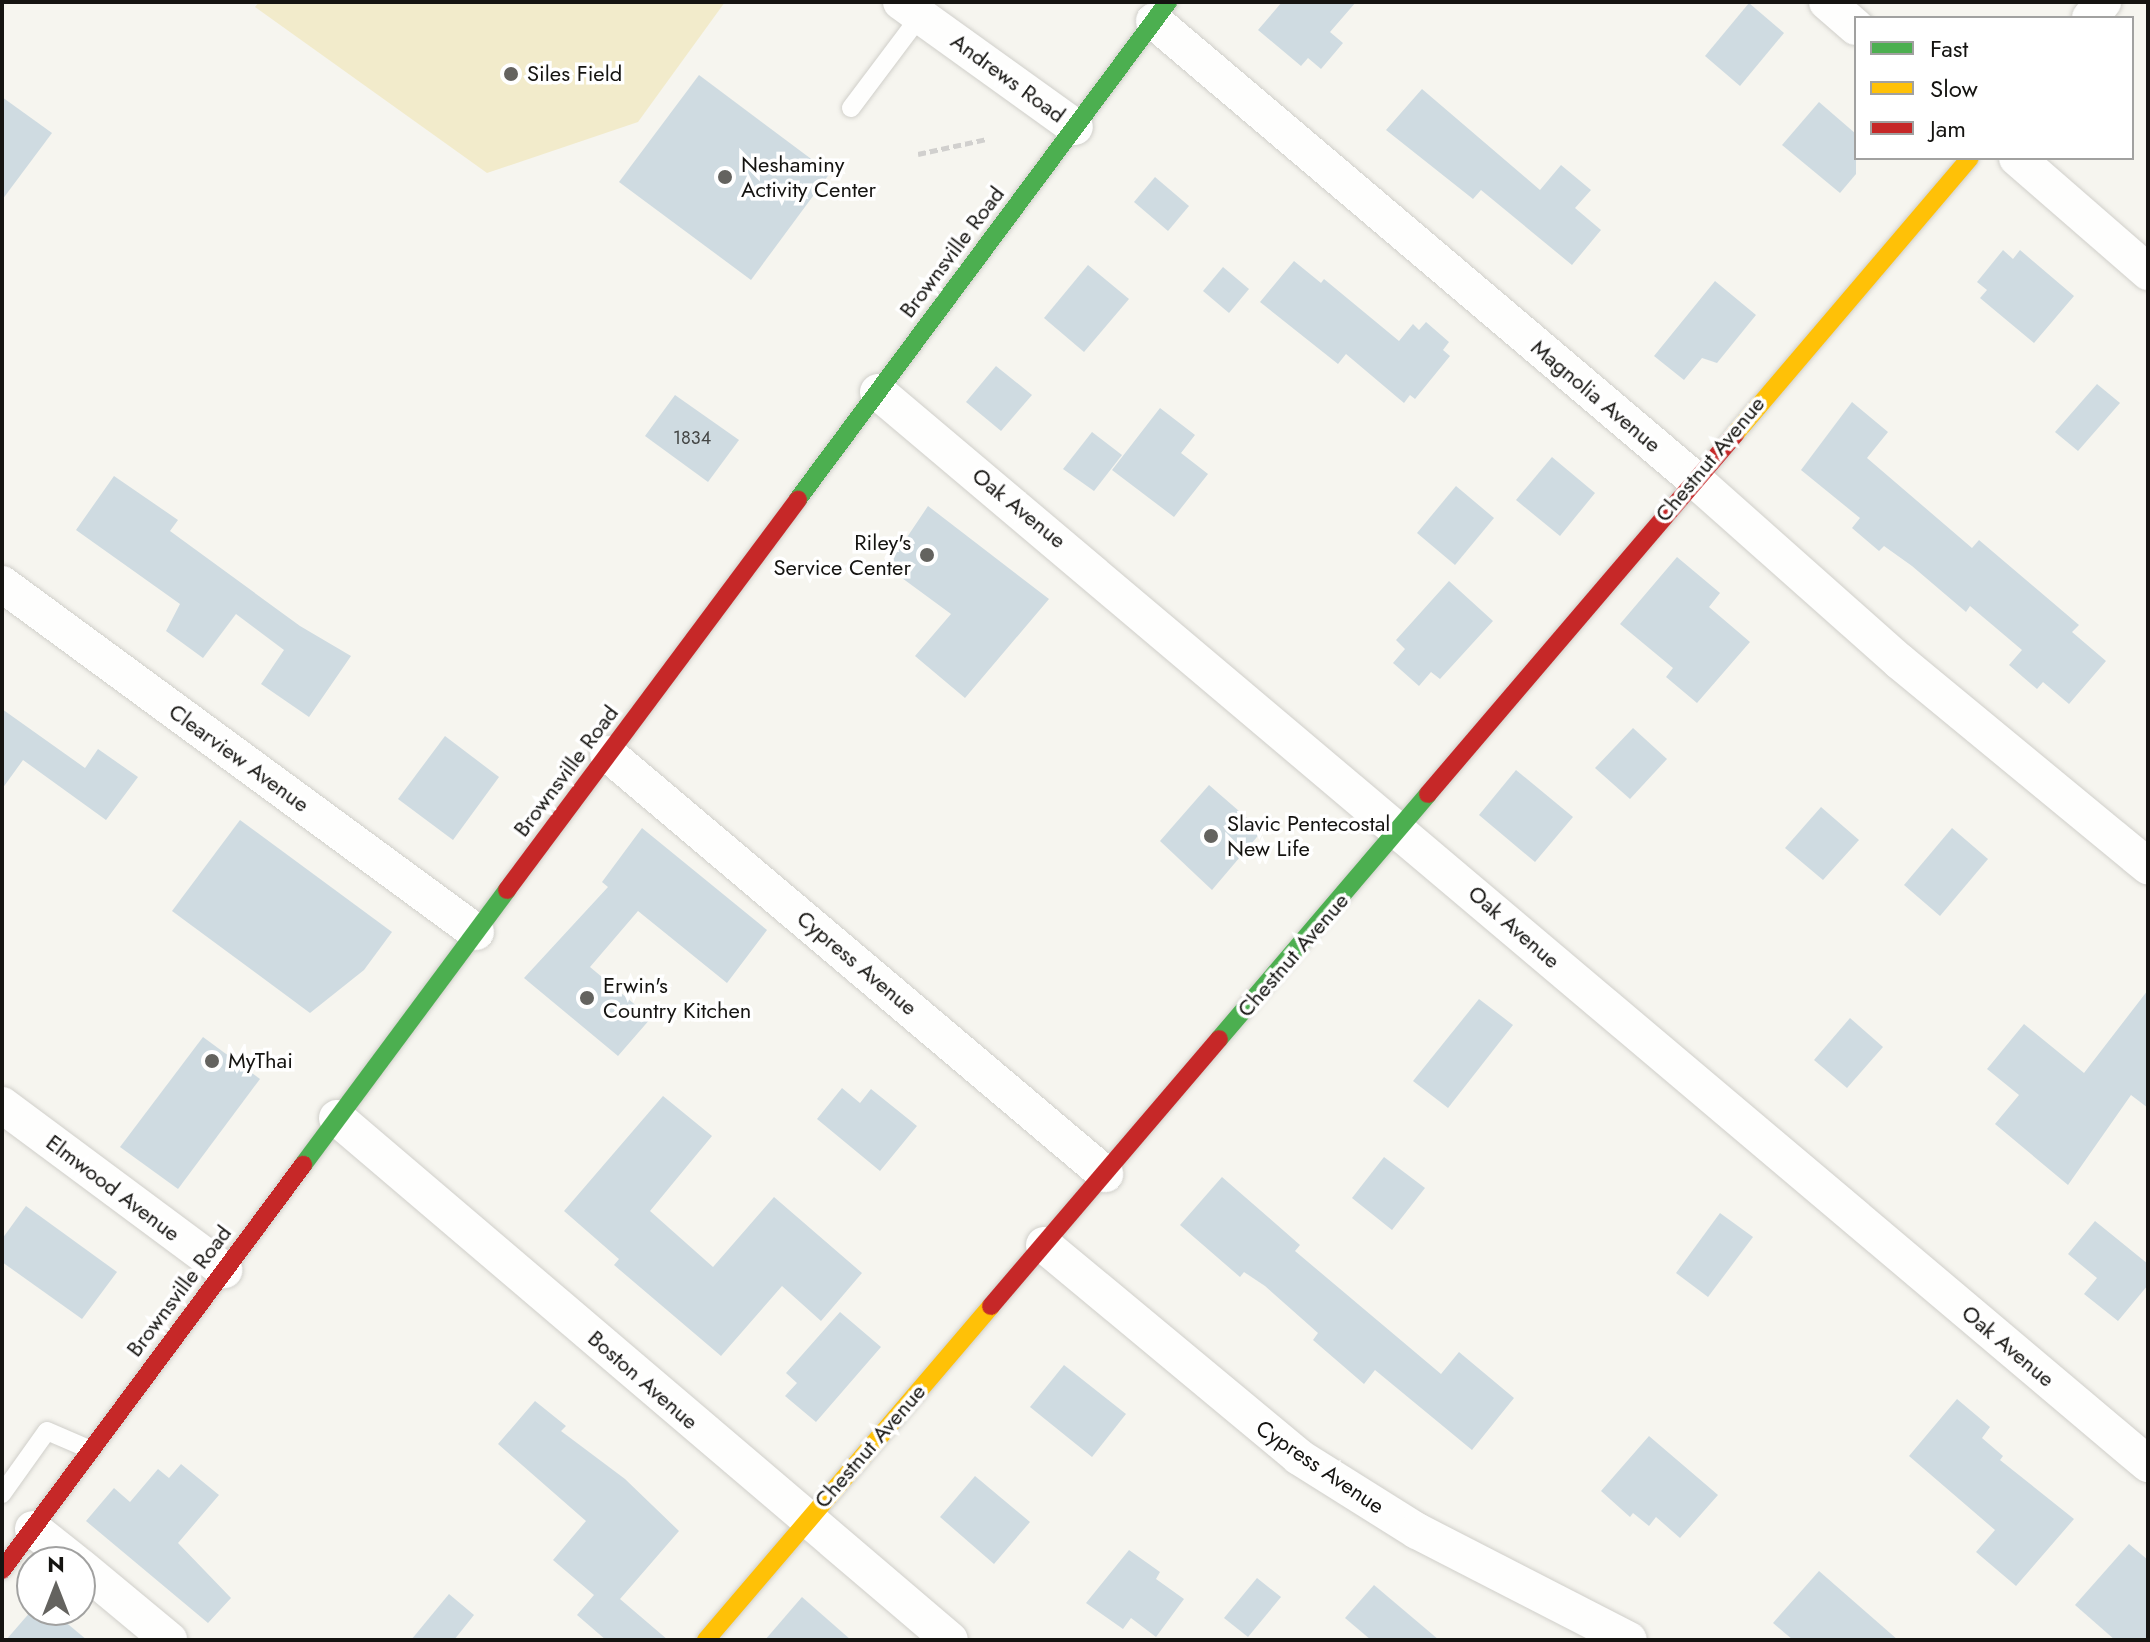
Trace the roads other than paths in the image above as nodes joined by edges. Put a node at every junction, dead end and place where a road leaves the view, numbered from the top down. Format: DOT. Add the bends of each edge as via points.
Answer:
graph roads {
  1 [pos="1827,2"];
  2 [pos="911,9"];
  3 [pos="1161,12"];
  4 [pos="1854,25"];
  5 [pos="851,108"];
  6 [pos="1075,127"];
  7 [pos="1968,160"];
  8 [pos="2019,160"];
  9 [pos="2148,272"];
  10 [pos="878,392"];
  11 [pos="1694,479"];
  12 [pos="2,584"];
  13 [pos="608,754"];
  14 [pos="1401,829"];
  15 [pos="2148,866"];
  16 [pos="476,932"];
  17 [pos="2,1105"];
  18 [pos="337,1118"];
  19 [pos="1105,1174"];
  20 [pos="1044,1245"];
  21 [pos="224,1270"];
  22 [pos="91,1450"];
  23 [pos="2148,1464"];
  24 [pos="2,1494"];
  25 [pos="807,1520"];
  26 [pos="33,1529"];
  27 [pos="55,1546"];
  28 [pos="2,1570"];
  29 [pos="96,1579"];
  30 [pos="169,1640"];
  31 [pos="706,1640"];
  32 [pos="950,1640"];
  33 [pos="1629,1640"];
  1 -- 4 [label="street"];
  2 -- 5 [label="lane"];
  2 -- 6 [label="street, Andrews Road"];
  3 -- 6 [label="street, Brownsville Road"];
  3 -- 11 [label="street, Magnolia Avenue"];
  6 -- 10 [label="street, Brownsville Road"];
  7 -- 11 [label="street, Chestnut Avenue"];
  8 -- 9 [label="street"];
  10 -- 13 [label="street, Brownsville Road"];
  10 -- 14 [label="street, Oak Avenue"];
  11 -- 14 [label="street, Chestnut Avenue"];
  11 -- 15 [label="street, Magnolia Avenue" via="1899,661"];
  12 -- 16 [label="street, Clearview Avenue"];
  13 -- 16 [label="street, Brownsville Road"];
  13 -- 19 [label="street, Cypress Avenue"];
  14 -- 19 [label="street, Chestnut Avenue"];
  14 -- 23 [label="street, Oak Avenue"];
  16 -- 18 [label="street, Brownsville Road"];
  17 -- 21 [label="street, Elmwood Avenue"];
  18 -- 21 [label="street, Brownsville Road"];
  18 -- 25 [label="street, Boston Avenue"];
  19 -- 20 [label="street, Chestnut Avenue"];
  20 -- 25 [label="street, Chestnut Avenue"];
  20 -- 33 [label="street, Cypress Avenue" via="1299,1457 1417,1531"];
  21 -- 22 [label="street, Brownsville Road"];
  22 -- 24 [label="lane" via="47,1431"];
  22 -- 26 [label="street, Brownsville Road"];
  25 -- 31 [label="street, Chestnut Avenue"];
  25 -- 32 [label="street, Boston Avenue"];
  26 -- 27 [label="street"];
  26 -- 28 [label="street, Brownsville Road"];
  29 -- 30 [label="street"];
}
